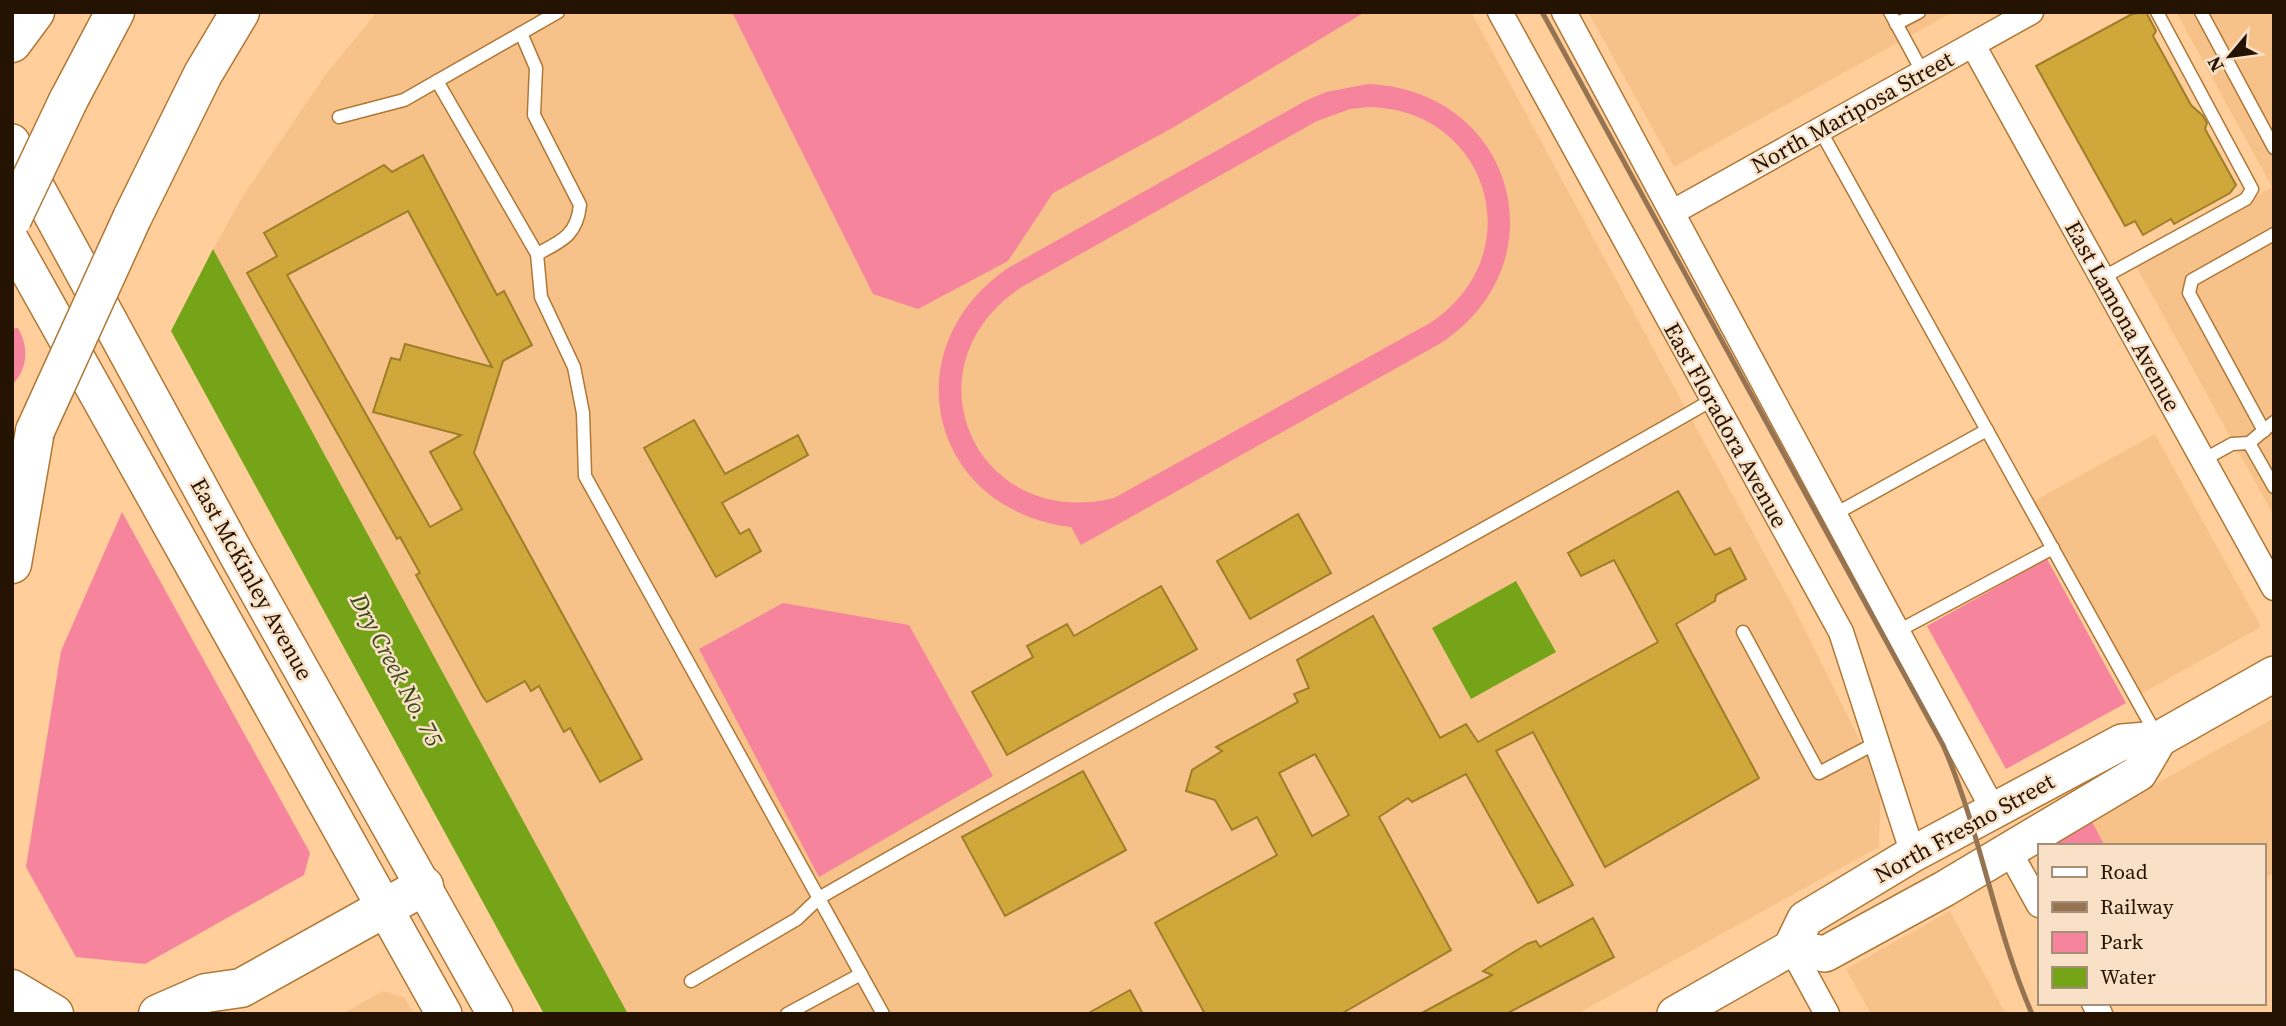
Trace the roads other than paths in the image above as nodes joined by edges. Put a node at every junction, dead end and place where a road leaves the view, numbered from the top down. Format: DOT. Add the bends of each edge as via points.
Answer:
graph roads {
  1 [pos="115,12"];
  2 [pos="240,12"];
  3 [pos="558,12"];
  4 [pos="1500,12"];
  5 [pos="1564,12"];
  6 [pos="1890,12"];
  7 [pos="1919,12"];
  8 [pos="2157,12"];
  9 [pos="2201,12"];
  10 [pos="2022,14"];
  11 [pos="1896,24"];
  12 [pos="521,33"];
  13 [pos="1973,45"];
  14 [pos="1923,73"];
  15 [pos="437,81"];
  16 [pos="339,117"];
  17 [pos="1820,130"];
  18 [pos="12,142"];
  19 [pos="2274,148"];
  20 [pos="1673,212"];
  21 [pos="12,219"];
  22 [pos="2274,234"];
  23 [pos="12,242"];
  24 [pos="537,254"];
  25 [pos="2102,278"];
  26 [pos="1712,400"];
  27 [pos="2269,427"];
  28 [pos="35,430"];
  29 [pos="1987,430"];
  30 [pos="2249,443"];
  31 [pos="2203,460"];
  32 [pos="2274,487"];
  33 [pos="12,498"];
  34 [pos="1835,514"];
  35 [pos="2053,548"];
  36 [pos="12,564"];
  37 [pos="2274,588"];
  38 [pos="1898,631"];
  39 [pos="1742,632"];
  40 [pos="2274,674"];
  41 [pos="2159,739"];
  42 [pos="1879,742"];
  43 [pos="1994,811"];
  44 [pos="2008,849"];
  45 [pos="1913,854"];
  46 [pos="424,886"];
  47 [pos="819,898"];
  48 [pos="2038,903"];
  49 [pos="384,908"];
  50 [pos="1808,951"];
  51 [pos="861,974"];
  52 [pos="691,981"];
  53 [pos="12,989"];
  54 [pos="230,1001"];
  55 [pos="54,1014"];
  56 [pos="158,1014"];
  57 [pos="444,1014"];
  58 [pos="495,1014"];
  59 [pos="787,1014"];
  60 [pos="883,1014"];
  61 [pos="1675,1014"];
  62 [pos="1827,1014"];
  1 -- 21 [label="highway, bridge"];
  2 -- 28 [label="highway, bridge" via="202,74"];
  3 -- 12 [label="lane"];
  4 -- 26 [label="street, East Floradora Avenue"];
  5 -- 20 [label="street"];
  6 -- 11 [label="lane"];
  7 -- 11 [label="lane"];
  8 -- 25 [label="lane" via="2252,189 2246,199"];
  9 -- 19 [label="lane"];
  10 -- 13 [label="street, North Mariposa Street"];
  11 -- 14 [label="lane"];
  12 -- 15 [label="lane"];
  12 -- 24 [label="lane" via="536,68 534,116 580,205 571,236"];
  13 -- 14 [label="street, North Mariposa Street"];
  13 -- 25 [label="street, East Lamona Avenue"];
  14 -- 17 [label="street, North Mariposa Street"];
  15 -- 16 [label="lane" via="404,100"];
  15 -- 24 [label="lane"];
  17 -- 20 [label="street, North Mariposa Street"];
  17 -- 29 [label="lane"];
  18 -- 46 [label="main road, East McKinley Avenue"];
  20 -- 34 [label="street"];
  22 -- 27 [label="lane" via="2192,281 2189,293"];
  23 -- 49 [label="main road, East McKinley Avenue"];
  24 -- 47 [label="lane" via="541,297 575,367 583,413 585,476"];
  25 -- 31 [label="street, East Lamona Avenue"];
  26 -- 42 [label="street, East Floradora Avenue" via="1841,632"];
  26 -- 47 [label="lane"];
  27 -- 30 [label="lane"];
  28 -- 33 [label="highway"];
  28 -- 36 [label="highway"];
  29 -- 34 [label="lane"];
  29 -- 35 [label="lane"];
  30 -- 31 [label="lane" via="2232,444"];
  30 -- 32 [label="lane"];
  31 -- 37 [label="street, East Lamona Avenue"];
  34 -- 38 [label="street"];
  35 -- 38 [label="lane"];
  35 -- 41 [label="lane"];
  38 -- 43 [label="street"];
  39 -- 42 [label="lane" via="1819,774"];
  40 -- 41 [label="main road, North Fresno Street"];
  41 -- 43 [label="main road, North Fresno Street" via="2122,742"];
  41 -- 44 [label="main road, North Fresno Street" via="2139,773"];
  42 -- 45 [label="street, East Floradora Avenue"];
  43 -- 45 [label="main road, North Fresno Street"];
  43 -- 50 [label="main road" via="1995,828 1982,851"];
  44 -- 48 [label="street"];
  44 -- 50 [label="main road, North Fresno Street" via="1944,889"];
  45 -- 50 [label="main road, North Fresno Street" via="1805,919"];
  46 -- 49 [label="highway"];
  46 -- 58 [label="main road, East McKinley Avenue"];
  47 -- 51 [label="lane"];
  47 -- 52 [label="lane" via="797,919"];
  49 -- 54 [label="highway"];
  49 -- 57 [label="main road, East McKinley Avenue"];
  50 -- 61 [label="main road, North Fresno Street"];
  50 -- 62 [label="street"];
  51 -- 59 [label="lane"];
  51 -- 60 [label="lane"];
  53 -- 55 [label="highway"];
  54 -- 56 [label="highway" via="206,993"];
}
